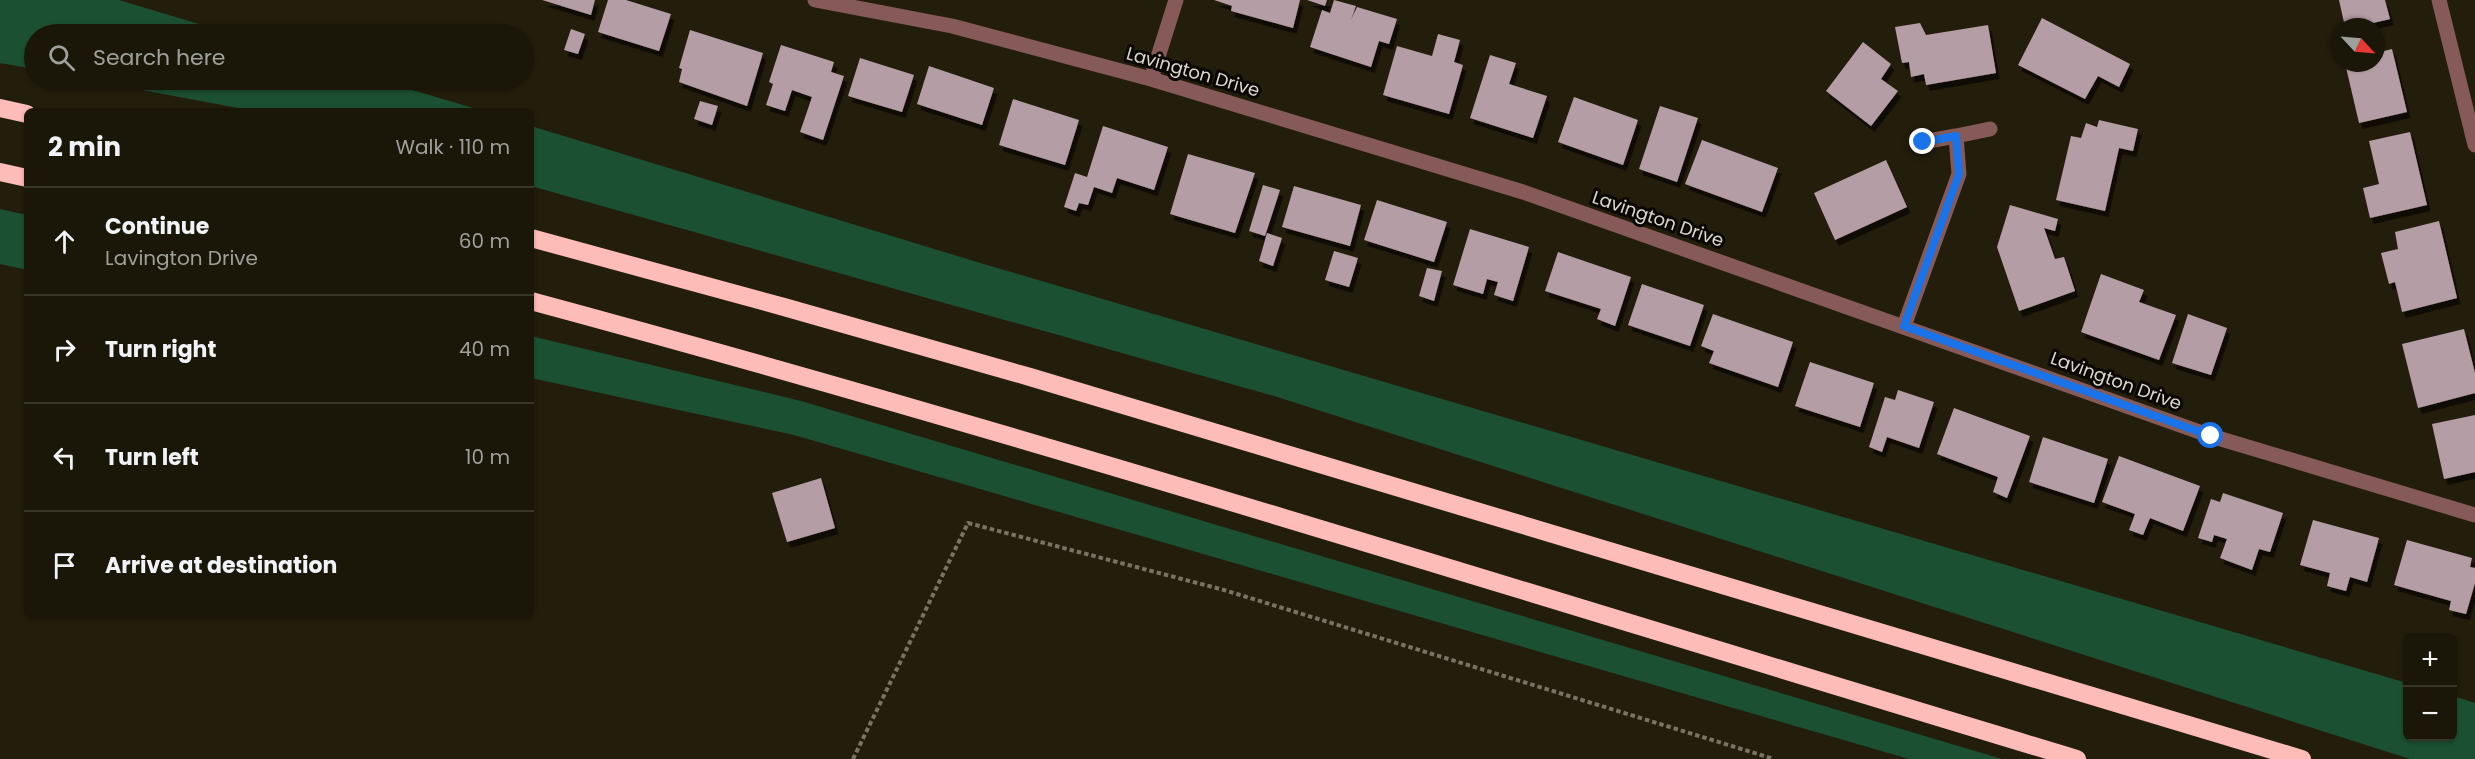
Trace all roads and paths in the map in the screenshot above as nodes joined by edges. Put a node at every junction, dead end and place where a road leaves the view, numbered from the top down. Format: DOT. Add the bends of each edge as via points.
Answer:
graph roads {
  1 [pos="815,0"];
  2 [pos="1176,0"];
  3 [pos="2439,0"];
  4 [pos="1151,79"];
  5 [pos="0,108"];
  6 [pos="24,113"];
  7 [pos="1990,129"];
  8 [pos="1956,136"];
  9 [pos="1923,142"];
  10 [pos="2475,146"];
  11 [pos="0,172"];
  12 [pos="24,177"];
  13 [pos="534,239"];
  14 [pos="534,302"];
  15 [pos="1904,326"];
  16 [pos="2475,515"];
  17 [pos="853,759"];
  18 [pos="1774,759"];
  19 [pos="2077,759"];
  20 [pos="2302,759"];
  1 -- 4 [label="street, Lavington Drive" via="952,26"];
  2 -- 4 [label="street"];
  3 -- 10 [label="street"];
  4 -- 15 [label="street, Lavington Drive" via="1523,192"];
  5 -- 6 [label="highway"];
  7 -- 8 [label="street"];
  8 -- 9 [label="street"];
  8 -- 15 [label="street" via="1959,174"];
  11 -- 12 [label="highway"];
  13 -- 20 [label="highway" via="1218,432"];
  14 -- 19 [label="highway" via="748,360 1243,505"];
  15 -- 16 [label="street, Lavington Drive" via="2211,436"];
  17 -- 18 [label="path" via="968,523 1224,590"];
}
